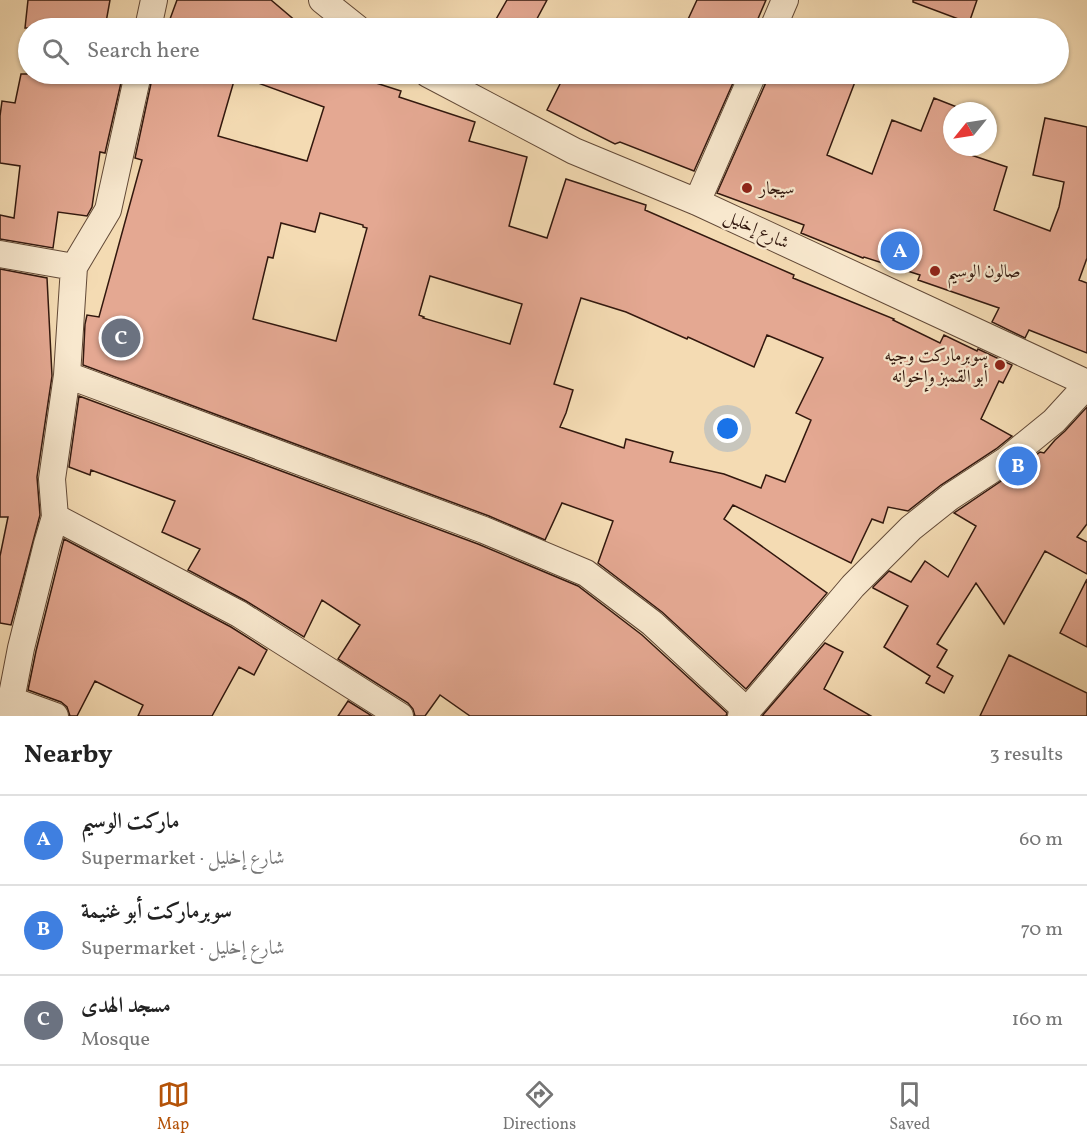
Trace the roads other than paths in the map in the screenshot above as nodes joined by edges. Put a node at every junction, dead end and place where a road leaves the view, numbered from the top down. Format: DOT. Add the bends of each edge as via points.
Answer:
graph roads {
  1 [pos="154,0"];
  2 [pos="322,0"];
  3 [pos="785,0"];
  4 [pos="150,18"];
  5 [pos="344,18"];
  6 [pos="777,18"];
  7 [pos="136,84"];
  8 [pos="447,84"];
  9 [pos="749,84"];
  10 [pos="697,201"];
  11 [pos="0,254"];
  12 [pos="74,267"];
  13 [pos="67,375"];
  14 [pos="1087,384"];
  15 [pos="55,517"];
  16 [pos="8,668"];
  17 [pos="6,708"];
  18 [pos="744,714"];
  19 [pos="55,716"];
  20 [pos="400,716"];
  1 -- 4 [label="street"];
  2 -- 5 [label="street"];
  3 -- 6 [label="street"];
  7 -- 12 [label="street" via="108,210"];
  8 -- 10 [label="street, شارع إخليل" via="574,150"];
  9 -- 10 [label="street"];
  10 -- 14 [label="street, شارع إخليل"];
  11 -- 12 [label="street"];
  12 -- 13 [label="street"];
  13 -- 15 [label="street" via="52,479"];
  13 -- 18 [label="street" via="484,530 586,573 652,623"];
  14 -- 18 [label="street" via="1053,421 1005,461 911,528 853,586"];
  15 -- 16 [label="street"];
  15 -- 20 [label="street" via="239,614"];
  16 -- 17 [label="street"];
  17 -- 19 [label="street"];
}
